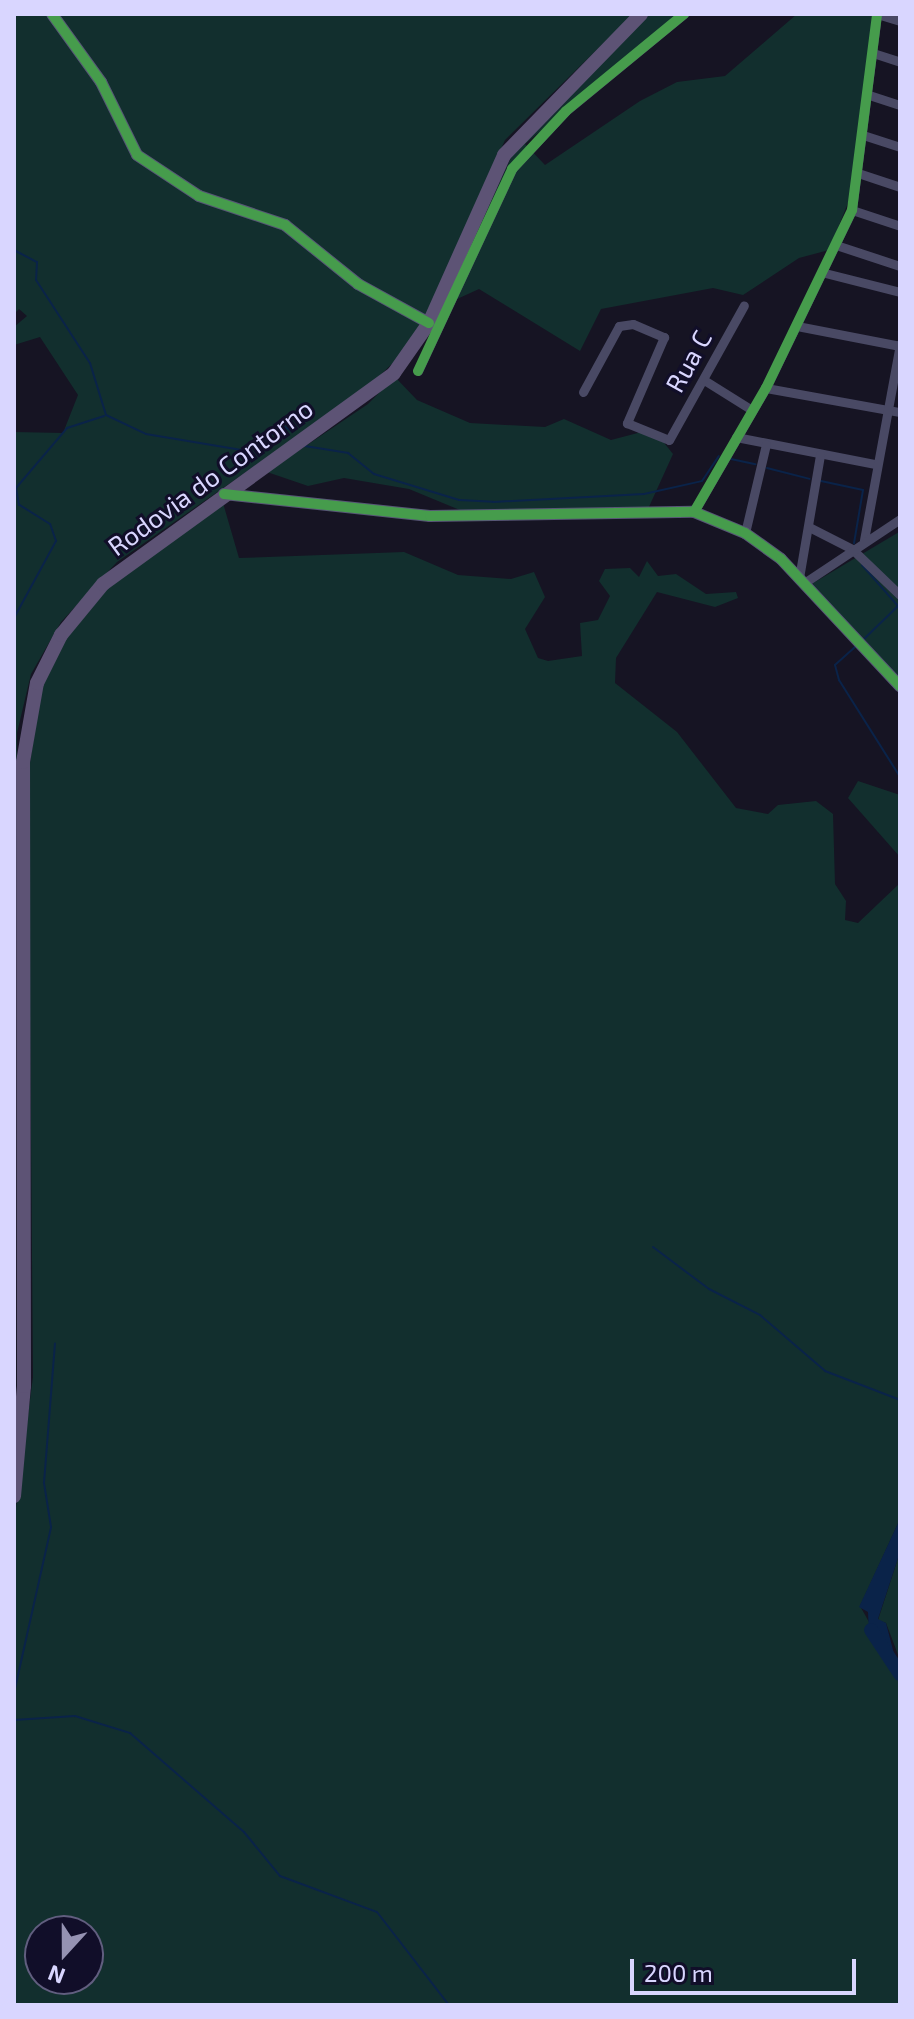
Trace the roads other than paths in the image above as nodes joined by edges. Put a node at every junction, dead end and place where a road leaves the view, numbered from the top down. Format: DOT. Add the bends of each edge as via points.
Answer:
graph roads {
  1 [pos="52,14"];
  2 [pos="641,14"];
  3 [pos="684,14"];
  4 [pos="877,14"];
  5 [pos="900,21"];
  6 [pos="873,53"];
  7 [pos="900,62"];
  8 [pos="869,95"];
  9 [pos="900,105"];
  10 [pos="863,135"];
  11 [pos="900,147"];
  12 [pos="858,173"];
  13 [pos="900,187"];
  14 [pos="852,210"];
  15 [pos="900,226"];
  16 [pos="836,245"];
  17 [pos="900,266"];
  18 [pos="825,273"];
  19 [pos="900,292"];
  20 [pos="744,305"];
  21 [pos="429,323"];
  22 [pos="797,326"];
  23 [pos="900,345"];
  24 [pos="418,371"];
  25 [pos="704,380"];
  26 [pos="766,388"];
  27 [pos="583,392"];
  28 [pos="887,409"];
  29 [pos="752,410"];
  30 [pos="900,412"];
  31 [pos="736,437"];
  32 [pos="766,444"];
  33 [pos="820,455"];
  34 [pos="875,464"];
  35 [pos="224,494"];
  36 [pos="694,512"];
  37 [pos="900,519"];
  38 [pos="809,527"];
  39 [pos="745,533"];
  40 [pos="864,540"];
  41 [pos="852,549"];
  42 [pos="802,580"];
  43 [pos="900,595"];
  44 [pos="900,686"];
  45 [pos="14,1496"];
  1 -- 21 [label="street" via="101,82 137,155 199,196 294,230 358,284"];
  2 -- 21 [label="main road, Rodovia do Contorno" via="504,155"];
  3 -- 24 [label="street" via="566,111 512,169"];
  4 -- 5 [label="street"];
  4 -- 6 [label="street"];
  6 -- 7 [label="street"];
  6 -- 8 [label="street"];
  8 -- 9 [label="street"];
  8 -- 10 [label="street"];
  10 -- 11 [label="street"];
  10 -- 12 [label="street"];
  12 -- 13 [label="street"];
  12 -- 14 [label="street"];
  14 -- 15 [label="street"];
  14 -- 16 [label="street"];
  16 -- 17 [label="street"];
  16 -- 18 [label="street"];
  18 -- 19 [label="street"];
  18 -- 22 [label="street"];
  20 -- 25 [label="street, Rua C"];
  21 -- 35 [label="main road, Rodovia do Contorno" via="394,373"];
  22 -- 23 [label="street"];
  22 -- 26 [label="street"];
  23 -- 28 [label="street"];
  25 -- 27 [label="street, Rua C" via="670,438 627,423 664,337 633,324 619,326"];
  25 -- 29 [label="street"];
  26 -- 28 [label="street"];
  26 -- 29 [label="street"];
  28 -- 30 [label="street"];
  28 -- 34 [label="street"];
  29 -- 31 [label="street"];
  31 -- 32 [label="street"];
  31 -- 36 [label="street"];
  32 -- 33 [label="street"];
  32 -- 39 [label="street"];
  33 -- 34 [label="street"];
  33 -- 38 [label="street"];
  34 -- 40 [label="street"];
  35 -- 36 [label="street" via="430,516"];
  35 -- 45 [label="main road, Rodovia do Contorno" via="103,584 61,635 30,703 23,762 19,1035 24,1386"];
  36 -- 39 [label="street"];
  37 -- 40 [label="street"];
  38 -- 41 [label="street"];
  38 -- 42 [label="street"];
  39 -- 42 [label="street"];
  40 -- 41 [label="street"];
  41 -- 42 [label="street"];
  41 -- 43 [label="street"];
  42 -- 44 [label="street"];
}
